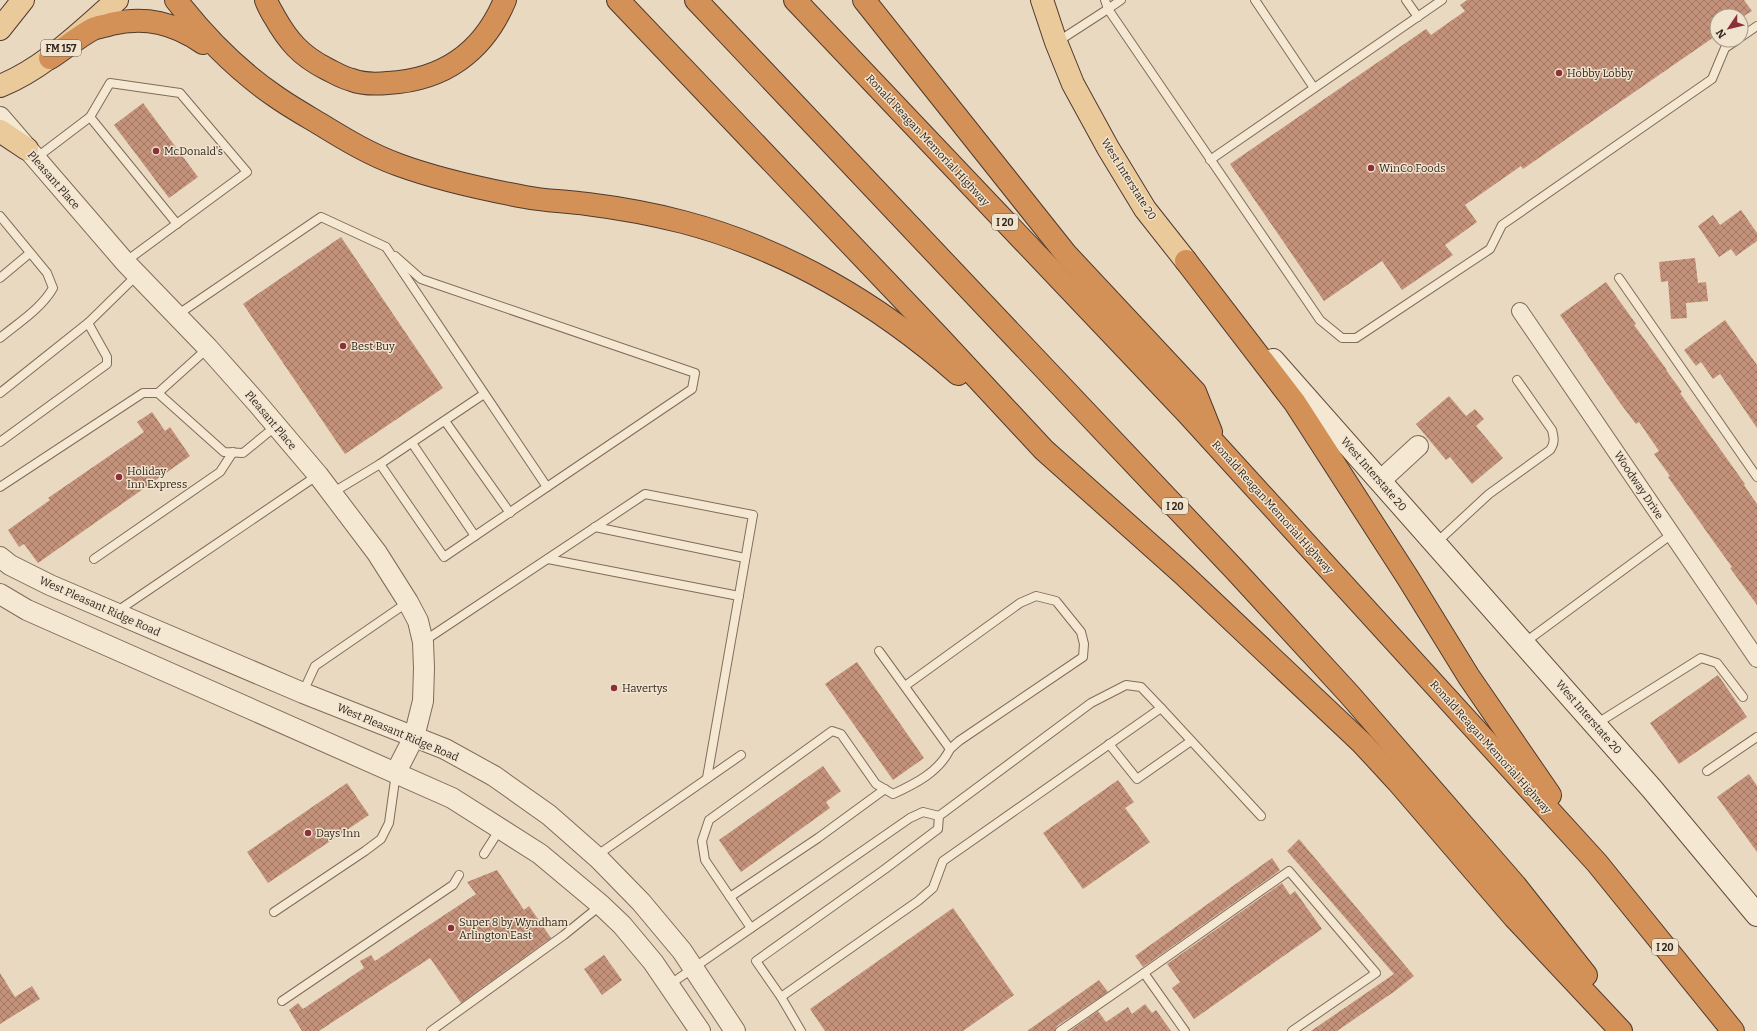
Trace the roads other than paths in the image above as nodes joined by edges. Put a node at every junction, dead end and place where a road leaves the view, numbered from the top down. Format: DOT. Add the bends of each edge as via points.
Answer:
graph roads {
  1 [pos="6,0"];
  2 [pos="23,0"];
  3 [pos="117,0"];
  4 [pos="176,0"];
  5 [pos="266,0"];
  6 [pos="505,0"];
  7 [pos="618,0"];
  8 [pos="696,0"];
  9 [pos="795,0"];
  10 [pos="864,0"];
  11 [pos="1042,0"];
  12 [pos="1105,0"];
  13 [pos="1121,0"];
  14 [pos="1255,0"];
  15 [pos="1406,0"];
  16 [pos="1442,0"];
  17 [pos="0,4"];
  18 [pos="1108,9"];
  19 [pos="1418,17"];
  20 [pos="0,29"];
  21 [pos="1056,42"];
  22 [pos="1725,48"];
  23 [pos="50,58"];
  24 [pos="239,67"];
  25 [pos="0,86"];
  26 [pos="1314,88"];
  27 [pos="90,117"];
  28 [pos="0,118"];
  29 [pos="0,131"];
  30 [pos="32,154"];
  31 [pos="1210,160"];
  32 [pos="0,216"];
  33 [pos="177,224"];
  34 [pos="386,247"];
  35 [pos="30,253"];
  36 [pos="1186,262"];
  37 [pos="131,269"];
  38 [pos="0,278"];
  39 [pos="1619,278"];
  40 [pos="1520,312"];
  41 [pos="177,316"];
  42 [pos="88,323"];
  43 [pos="0,338"];
  44 [pos="208,348"];
  45 [pos="1517,380"];
  46 [pos="0,392"];
  47 [pos="158,393"];
  48 [pos="484,394"];
  49 [pos="445,421"];
  50 [pos="276,426"];
  51 [pos="0,442"];
  52 [pos="412,443"];
  53 [pos="1215,444"];
  54 [pos="1418,446"];
  55 [pos="1044,450"];
  56 [pos="233,452"];
  57 [pos="380,464"];
  58 [pos="318,475"];
  59 [pos="1757,477"];
  60 [pos="1380,481"];
  61 [pos="0,487"];
  62 [pos="547,488"];
  63 [pos="331,493"];
  64 [pos="510,512"];
  65 [pos="595,527"];
  66 [pos="1672,534"];
  67 [pos="475,536"];
  68 [pos="1435,543"];
  69 [pos="0,557"];
  70 [pos="745,558"];
  71 [pos="94,559"];
  72 [pos="548,559"];
  73 [pos="0,594"];
  74 [pos="739,596"];
  75 [pos="408,602"];
  76 [pos="114,613"];
  77 [pos="423,642"];
  78 [pos="1524,644"];
  79 [pos="879,652"];
  80 [pos="1757,659"];
  81 [pos="905,686"];
  82 [pos="303,693"];
  83 [pos="1743,697"];
  84 [pos="1161,708"];
  85 [pos="1596,725"];
  86 [pos="414,737"];
  87 [pos="1757,737"];
  88 [pos="1191,741"];
  89 [pos="1109,744"];
  90 [pos="950,749"];
  91 [pos="740,755"];
  92 [pos="1707,771"];
  93 [pos="396,772"];
  94 [pos="707,778"];
  95 [pos="885,789"];
  96 [pos="939,816"];
  97 [pos="1261,816"];
  98 [pos="501,829"];
  99 [pos="484,854"];
  100 [pos="595,856"];
  101 [pos="1597,863"];
  102 [pos="459,875"];
  103 [pos="730,896"];
  104 [pos="600,905"];
  105 [pos="274,912"];
  106 [pos="1757,915"];
  107 [pos="751,928"];
  108 [pos="693,968"];
  109 [pos="1144,973"];
  110 [pos="669,985"];
  111 [pos="781,997"];
  112 [pos="282,1001"];
  113 [pos="431,1031"];
  114 [pos="700,1031"];
  115 [pos="735,1031"];
  116 [pos="801,1031"];
  117 [pos="1060,1031"];
  118 [pos="1185,1031"];
  119 [pos="1292,1031"];
  120 [pos="1621,1031"];
  121 [pos="1631,1031"];
  122 [pos="1733,1031"];
  1 -- 17 [label="main road"];
  2 -- 20 [label="main road"];
  3 -- 23 [label="main road, FM 157"];
  4 -- 24 [label="highway" via="197,28"];
  5 -- 6 [label="highway" via="285,37 311,61 352,81 382,83 407,82 430,76 458,61 481,42"];
  7 -- 55 [label="highway"];
  8 -- 121 [label="highway, I 20" via="1349,694 1515,885"];
  9 -- 53 [label="highway, Ronald Reagan Memorial Highway / I 20"];
  10 -- 53 [label="highway" via="1066,254 1195,392"];
  11 -- 21 [label="main road, West Interstate 20"];
  12 -- 18 [label="lane"];
  13 -- 18 [label="lane"];
  14 -- 26 [label="lane"];
  15 -- 19 [label="lane"];
  16 -- 19 [label="lane"];
  18 -- 21 [label="lane"];
  18 -- 31 [label="lane"];
  19 -- 26 [label="lane"];
  21 -- 36 [label="main road, West Interstate 20" via="1073,84 1144,209"];
  22 -- 31 [label="lane" via="1712,79 1502,225 1490,249 1356,338 1342,338 1320,320"];
  23 -- 24 [label="highway" via="94,29 121,22 149,20 186,32"];
  23 -- 25 [label="main road, FM 157"];
  24 -- 55 [label="highway" via="274,95 354,145 398,165 452,182 684,222 779,256 849,293 897,325 950,367"];
  26 -- 31 [label="lane"];
  27 -- 30 [label="lane"];
  27 -- 33 [label="lane"];
  27 -- 33 [label="lane" via="110,83 180,93 247,172"];
  28 -- 30 [label="street, Pleasant Place"];
  29 -- 30 [label="main road"];
  30 -- 37 [label="street, Pleasant Place"];
  32 -- 35 [label="lane"];
  33 -- 37 [label="lane"];
  34 -- 41 [label="lane" via="321,216"];
  34 -- 48 [label="lane"];
  34 -- 62 [label="lane" via="422,279 695,373 692,389"];
  35 -- 38 [label="lane"];
  35 -- 43 [label="lane" via="47,273 53,288 48,298"];
  36 -- 60 [label="main road, West Interstate 20"];
  36 -- 101 [label="highway" via="1307,421 1470,677"];
  37 -- 41 [label="street, Pleasant Place"];
  37 -- 42 [label="lane"];
  39 -- 59 [label="lane"];
  40 -- 66 [label="street, Woodway Drive"];
  41 -- 44 [label="street, Pleasant Place"];
  42 -- 46 [label="lane"];
  42 -- 51 [label="lane" via="107,357 106,364"];
  44 -- 47 [label="lane"];
  44 -- 50 [label="street, Pleasant Place"];
  45 -- 68 [label="lane" via="1552,430 1553,446 1489,494"];
  47 -- 56 [label="lane" via="224,452"];
  47 -- 61 [label="lane" via="143,393"];
  48 -- 49 [label="lane"];
  48 -- 62 [label="lane"];
  49 -- 52 [label="lane"];
  49 -- 64 [label="lane"];
  50 -- 56 [label="lane" via="243,452"];
  50 -- 58 [label="street, Pleasant Place"];
  52 -- 57 [label="lane"];
  52 -- 67 [label="lane"];
  53 -- 101 [label="highway, Ronald Reagan Memorial Highway / I 20"];
  54 -- 60 [label="street"];
  55 -- 120 [label="highway" via="1183,574 1362,743 1514,917"];
  56 -- 71 [label="lane" via="220,472"];
  57 -- 63 [label="lane"];
  57 -- 67 [label="lane" via="444,557"];
  58 -- 63 [label="street, Pleasant Place"];
  58 -- 76 [label="lane"];
  60 -- 68 [label="main road, West Interstate 20"];
  62 -- 64 [label="lane"];
  63 -- 75 [label="street, Pleasant Place" via="377,552"];
  64 -- 67 [label="lane"];
  65 -- 70 [label="lane"];
  65 -- 70 [label="lane" via="646,494 753,515"];
  65 -- 72 [label="lane"];
  66 -- 78 [label="lane"];
  66 -- 80 [label="street, Woodway Drive"];
  68 -- 78 [label="main road, West Interstate 20"];
  69 -- 76 [label="street, West Pleasant Ridge Road" via="10,565 50,585"];
  70 -- 74 [label="lane"];
  72 -- 74 [label="lane"];
  72 -- 77 [label="lane"];
  73 -- 93 [label="street" via="27,610"];
  74 -- 94 [label="lane"];
  75 -- 77 [label="street, Pleasant Place" via="418,621"];
  75 -- 82 [label="lane" via="315,666"];
  76 -- 82 [label="street, West Pleasant Ridge Road"];
  77 -- 86 [label="street, Pleasant Place" via="423,701"];
  78 -- 85 [label="main road, West Interstate 20"];
  79 -- 81 [label="lane"];
  81 -- 90 [label="lane"];
  81 -- 90 [label="lane" via="1020,603 1036,596 1056,601 1081,632 1084,644 1082,657"];
  82 -- 86 [label="street, West Pleasant Ridge Road"];
  83 -- 85 [label="lane" via="1717,663 1701,658"];
  84 -- 88 [label="lane"];
  84 -- 89 [label="lane"];
  84 -- 96 [label="lane" via="1141,687 1126,685 1091,703"];
  85 -- 106 [label="main road, West Interstate 20"];
  86 -- 93 [label="street, Pleasant Place"];
  86 -- 100 [label="street, West Pleasant Ridge Road" via="445,749 494,776 549,816"];
  87 -- 92 [label="lane"];
  88 -- 89 [label="lane" via="1137,779"];
  88 -- 97 [label="lane"];
  89 -- 111 [label="lane" via="943,861 933,888 918,901"];
  90 -- 95 [label="lane" via="946,758 918,782 892,794"];
  91 -- 94 [label="lane"];
  93 -- 98 [label="street" via="452,798"];
  93 -- 105 [label="lane" via="389,823 381,839"];
  94 -- 100 [label="lane"];
  95 -- 103 [label="lane" via="818,838"];
  95 -- 103 [label="lane" via="876,784 841,734 832,731 709,820 702,841 705,860"];
  96 -- 107 [label="lane" via="923,812 910,818"];
  96 -- 111 [label="lane" via="938,829 756,961"];
  98 -- 99 [label="lane"];
  98 -- 104 [label="street" via="540,854"];
  100 -- 108 [label="street, West Pleasant Ridge Road" via="641,902"];
  101 -- 122 [label="highway, Ronald Reagan Memorial Highway / I 20"];
  102 -- 112 [label="lane" via="453,885"];
  103 -- 107 [label="lane"];
  104 -- 110 [label="street" via="654,962"];
  104 -- 113 [label="lane" via="564,935"];
  107 -- 108 [label="lane"];
  108 -- 110 [label="lane"];
  108 -- 115 [label="street, West Pleasant Ridge Road"];
  109 -- 117 [label="lane"];
  109 -- 118 [label="lane"];
  109 -- 119 [label="lane" via="1289,871 1376,973"];
  110 -- 114 [label="street"];
  111 -- 116 [label="lane"];
}
